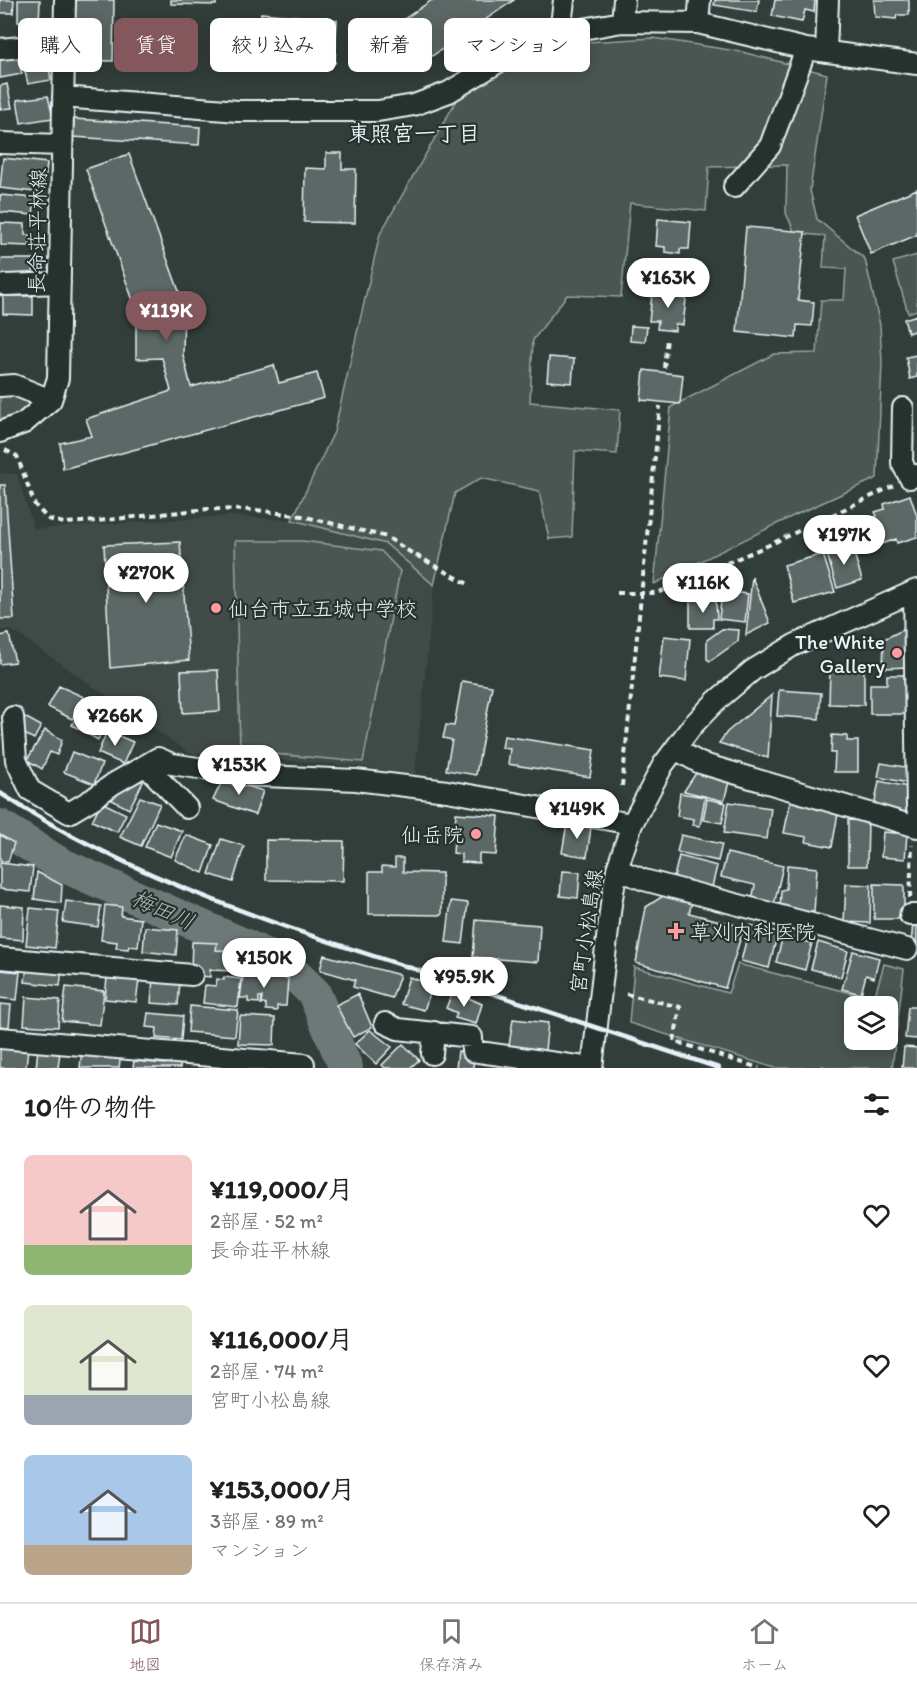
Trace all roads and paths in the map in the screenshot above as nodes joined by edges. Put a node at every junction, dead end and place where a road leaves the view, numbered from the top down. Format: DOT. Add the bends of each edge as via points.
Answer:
graph roads {
  1 [pos="65,0"];
  2 [pos="564,0"];
  3 [pos="624,0"];
  4 [pos="700,0"];
  5 [pos="828,0"];
  6 [pos="65,18"];
  7 [pos="562,18"];
  8 [pos="621,22"];
  9 [pos="698,23"];
  10 [pos="590,28"];
  11 [pos="18,47"];
  12 [pos="0,49"];
  13 [pos="816,51"];
  14 [pos="917,64"];
  15 [pos="63,72"];
  16 [pos="482,72"];
  17 [pos="63,97"];
  18 [pos="0,143"];
  19 [pos="62,145"];
  20 [pos="734,187"];
  21 [pos="60,283"];
  22 [pos="5,285"];
  23 [pos="667,338"];
  24 [pos="664,368"];
  25 [pos="0,386"];
  26 [pos="51,400"];
  27 [pos="660,406"];
  28 [pos="903,408"];
  29 [pos="0,432"];
  30 [pos="0,447"];
  31 [pos="913,477"];
  32 [pos="470,585"];
  33 [pos="916,591"];
  34 [pos="617,593"];
  35 [pos="642,593"];
  36 [pos="916,706"];
  37 [pos="13,717"];
  38 [pos="916,746"];
  39 [pos="675,749"];
  40 [pos="146,766"];
  41 [pos="622,786"];
  42 [pos="187,808"];
  43 [pos="915,820"];
  44 [pos="632,824"];
  45 [pos="617,869"];
  46 [pos="913,915"];
  47 [pos="907,949"];
  48 [pos="0,958"];
  49 [pos="192,975"];
  50 [pos="626,994"];
  51 [pos="385,1023"];
  52 [pos="434,1032"];
  53 [pos="0,1038"];
  54 [pos="432,1054"];
  55 [pos="189,1061"];
  56 [pos="304,1064"];
  57 [pos="592,1068"];
  58 [pos="759,1068"];
  1 -- 6 [label="street, 長命荘平林線"];
  2 -- 7 [label="street"];
  3 -- 8 [label="street"];
  4 -- 9 [label="street"];
  5 -- 13 [label="street"];
  8 -- 9 [label="street"];
  8 -- 10 [label="street"];
  9 -- 13 [label="street"];
  11 -- 12 [label="street"];
  13 -- 14 [label="street"];
  13 -- 20 [label="street" via="770,146"];
  15 -- 17 [label="street, 長命荘平林線"];
  16 -- 17 [label="street" via="449,92 414,105 378,111 238,111"];
  17 -- 19 [label="street, 長命荘平林線"];
  18 -- 19 [label="street"];
  19 -- 21 [label="street, 長命荘平林線"];
  21 -- 22 [label="street"];
  21 -- 26 [label="street, 長命荘平林線" via="58,378"];
  23 -- 24 [label="path"];
  25 -- 26 [label="street" via="14,385"];
  26 -- 29 [label="street" via="24,423"];
  27 -- 35 [label="path"];
  28 -- 31 [label="street" via="902,463"];
  30 -- 32 [label="path" via="17,456 35,505 48,519 64,523 97,521 208,509 302,516 387,537"];
  31 -- 35 [label="path" via="667,589"];
  33 -- 36 [label="street"];
  33 -- 39 [label="street, 宮町小松島線" via="774,656 716,701"];
  34 -- 35 [label="path"];
  35 -- 41 [label="path"];
  36 -- 38 [label="street"];
  37 -- 40 [label="street" via="16,760 30,790 69,813"];
  38 -- 43 [label="street"];
  39 -- 43 [label="street" via="700,763"];
  39 -- 44 [label="street, 宮町小松島線"];
  40 -- 42 [label="street"];
  40 -- 44 [label="street" via="158,758 172,764 243,775 356,780 447,791"];
  43 -- 46 [label="path"];
  44 -- 45 [label="street, 宮町小松島線"];
  45 -- 47 [label="street" via="644,880"];
  45 -- 57 [label="street, 宮町小松島線"];
  48 -- 49 [label="street"];
  50 -- 58 [label="path" via="680,1007 674,1041"];
  51 -- 52 [label="street" via="398,1029"];
  52 -- 54 [label="street"];
  52 -- 57 [label="street" via="472,1036 472,1051"];
  53 -- 55 [label="street"];
  55 -- 56 [label="street"];
}
